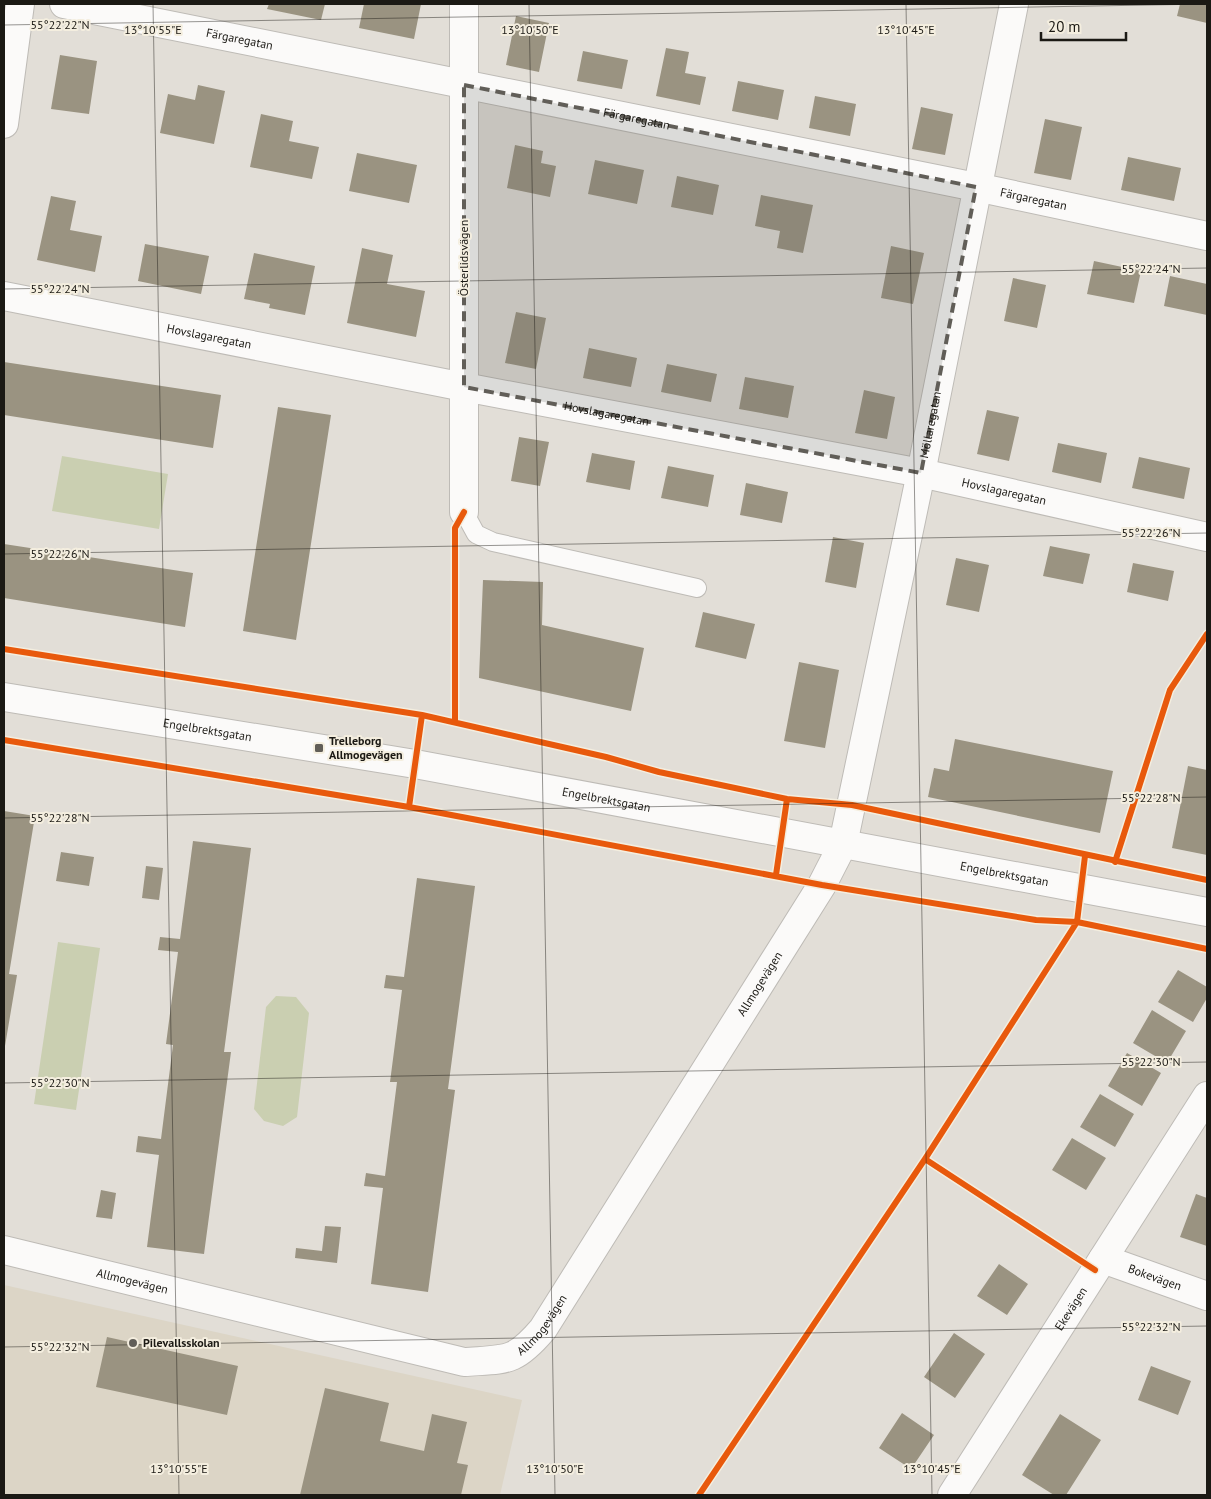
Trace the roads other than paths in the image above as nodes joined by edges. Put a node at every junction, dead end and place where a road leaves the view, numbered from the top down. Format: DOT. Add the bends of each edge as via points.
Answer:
graph roads {
  1 [pos="20,4"];
  2 [pos="64,4"];
  3 [pos="464,4"];
  4 [pos="1014,4"];
  5 [pos="464,85"];
  6 [pos="4,124"];
  7 [pos="976,187"];
  8 [pos="1207,236"];
  9 [pos="4,296"];
  10 [pos="464,387"];
  11 [pos="921,473"];
  12 [pos="464,512"];
  13 [pos="1207,537"];
  14 [pos="697,588"];
  15 [pos="4,697"];
  16 [pos="844,844"];
  17 [pos="1207,912"];
  18 [pos="1207,1096"];
  19 [pos="4,1250"];
  20 [pos="1102,1259"];
  21 [pos="1207,1296"];
  22 [pos="952,1495"];
  1 -- 6 [label="street"];
  2 -- 5 [label="street, Färgaregatan"];
  3 -- 5 [label="street, Österlidsvägen"];
  4 -- 7 [label="street, Möllaregatan"];
  5 -- 7 [label="street, Färgaregatan"];
  5 -- 10 [label="street, Österlidsvägen"];
  7 -- 8 [label="street, Färgaregatan"];
  7 -- 11 [label="street, Möllaregatan"];
  9 -- 10 [label="street, Hovslagaregatan"];
  10 -- 11 [label="street, Hovslagaregatan"];
  10 -- 12 [label="street, Österlidsvägen"];
  11 -- 13 [label="street, Hovslagaregatan"];
  11 -- 16 [label="street, Möllaregatan"];
  12 -- 14 [label="lane" via="476,534 493,542"];
  15 -- 16 [label="street, Engelbrektsgatan" via="415,764"];
  16 -- 17 [label="street, Engelbrektsgatan"];
  16 -- 19 [label="street, Allmogevägen" via="822,885 543,1329 528,1346 508,1359 464,1362"];
  18 -- 20 [label="street, Ekevägen"];
  20 -- 21 [label="street, Bokevägen"];
  20 -- 22 [label="street, Ekevägen"];
}
